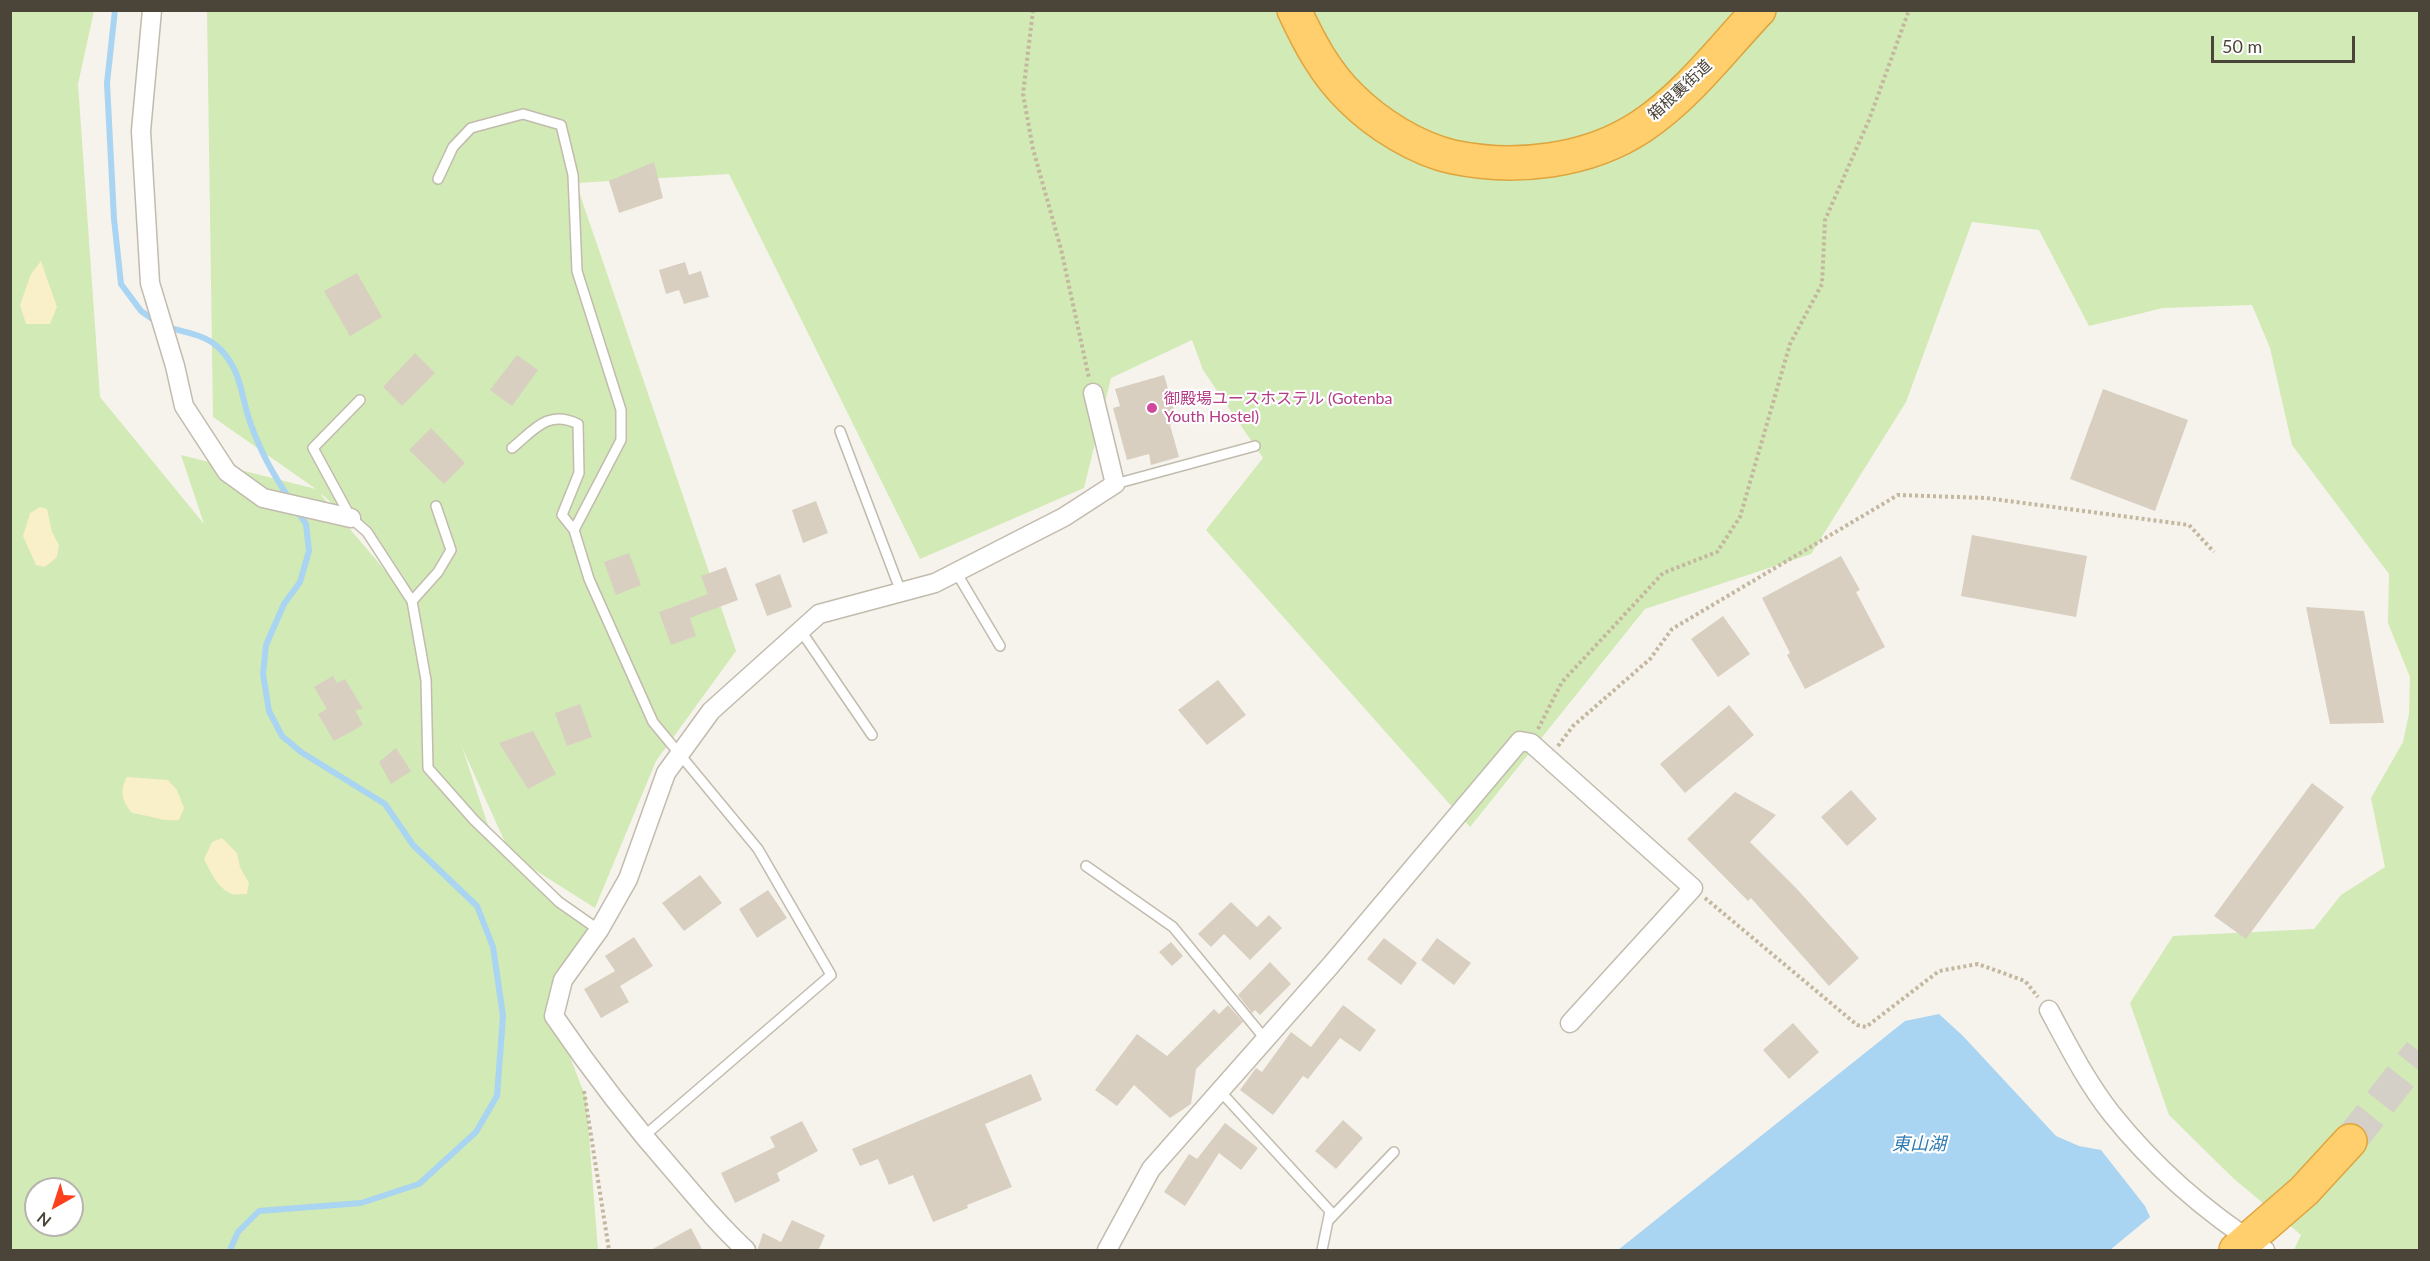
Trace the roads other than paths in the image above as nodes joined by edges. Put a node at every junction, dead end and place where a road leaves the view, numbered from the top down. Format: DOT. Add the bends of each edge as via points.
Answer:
graph roads {
  1 [pos="152,10"];
  2 [pos="1294,10"];
  3 [pos="1759,10"];
  4 [pos="438,179"];
  5 [pos="1093,393"];
  6 [pos="360,400"];
  7 [pos="840,431"];
  8 [pos="1255,446"];
  9 [pos="512,448"];
  10 [pos="1115,484"];
  11 [pos="436,506"];
  12 [pos="351,518"];
  13 [pos="574,530"];
  14 [pos="956,572"];
  15 [pos="901,592"];
  16 [pos="412,600"];
  17 [pos="801,631"];
  18 [pos="1000,646"];
  19 [pos="872,735"];
  20 [pos="679,755"];
  21 [pos="1086,866"];
  22 [pos="599,930"];
  23 [pos="2049,1010"];
  24 [pos="1570,1023"];
  25 [pos="1266,1040"];
  26 [pos="1220,1091"];
  27 [pos="643,1137"];
  28 [pos="2350,1141"];
  29 [pos="1394,1152"];
  30 [pos="1328,1221"];
  31 [pos="2250,1247"];
  32 [pos="746,1251"];
  33 [pos="1107,1251"];
  34 [pos="1322,1251"];
  1 -- 12 [label="street" via="141,131 153,291 184,406 227,472 263,498"];
  2 -- 3 [label="highway, 箱根裏街道" via="1328,71 1351,98 1381,122 1414,142 1451,156 1490,162 1531,162 1570,156 1609,144 1642,126 1673,101"];
  4 -- 13 [label="lane" via="453,147 471,128 522,114 561,125 573,175 577,271 621,410 621,440"];
  5 -- 10 [label="street"];
  6 -- 12 [label="lane" via="314,448"];
  7 -- 15 [label="lane"];
  8 -- 10 [label="lane"];
  9 -- 13 [label="lane" via="547,420 566,418 578,424 579,473 562,515"];
  10 -- 14 [label="street" via="1064,517"];
  11 -- 16 [label="lane" via="452,550"];
  12 -- 16 [label="lane" via="367,532"];
  13 -- 20 [label="lane" via="589,579 654,722"];
  14 -- 15 [label="street" via="935,583"];
  14 -- 18 [label="lane"];
  15 -- 17 [label="street" via="819,614"];
  16 -- 22 [label="lane" via="426,680 428,768 474,820 559,902"];
  17 -- 19 [label="lane"];
  17 -- 20 [label="street" via="711,711"];
  20 -- 22 [label="street" via="666,773 628,879"];
  20 -- 27 [label="lane" via="758,849 831,975"];
  21 -- 25 [label="lane" via="1173,927"];
  22 -- 27 [label="street" via="563,980 554,1016"];
  23 -- 31 [label="street" via="2078,1064 2118,1120 2152,1160"];
  24 -- 25 [label="street" via="1693,888 1531,743 1520,741"];
  25 -- 26 [label="street"];
  26 -- 30 [label="lane" via="1330,1211"];
  26 -- 33 [label="street" via="1152,1169"];
  27 -- 32 [label="street"];
  28 -- 31 [label="highway"];
  29 -- 30 [label="lane"];
  30 -- 34 [label="lane"];
}
